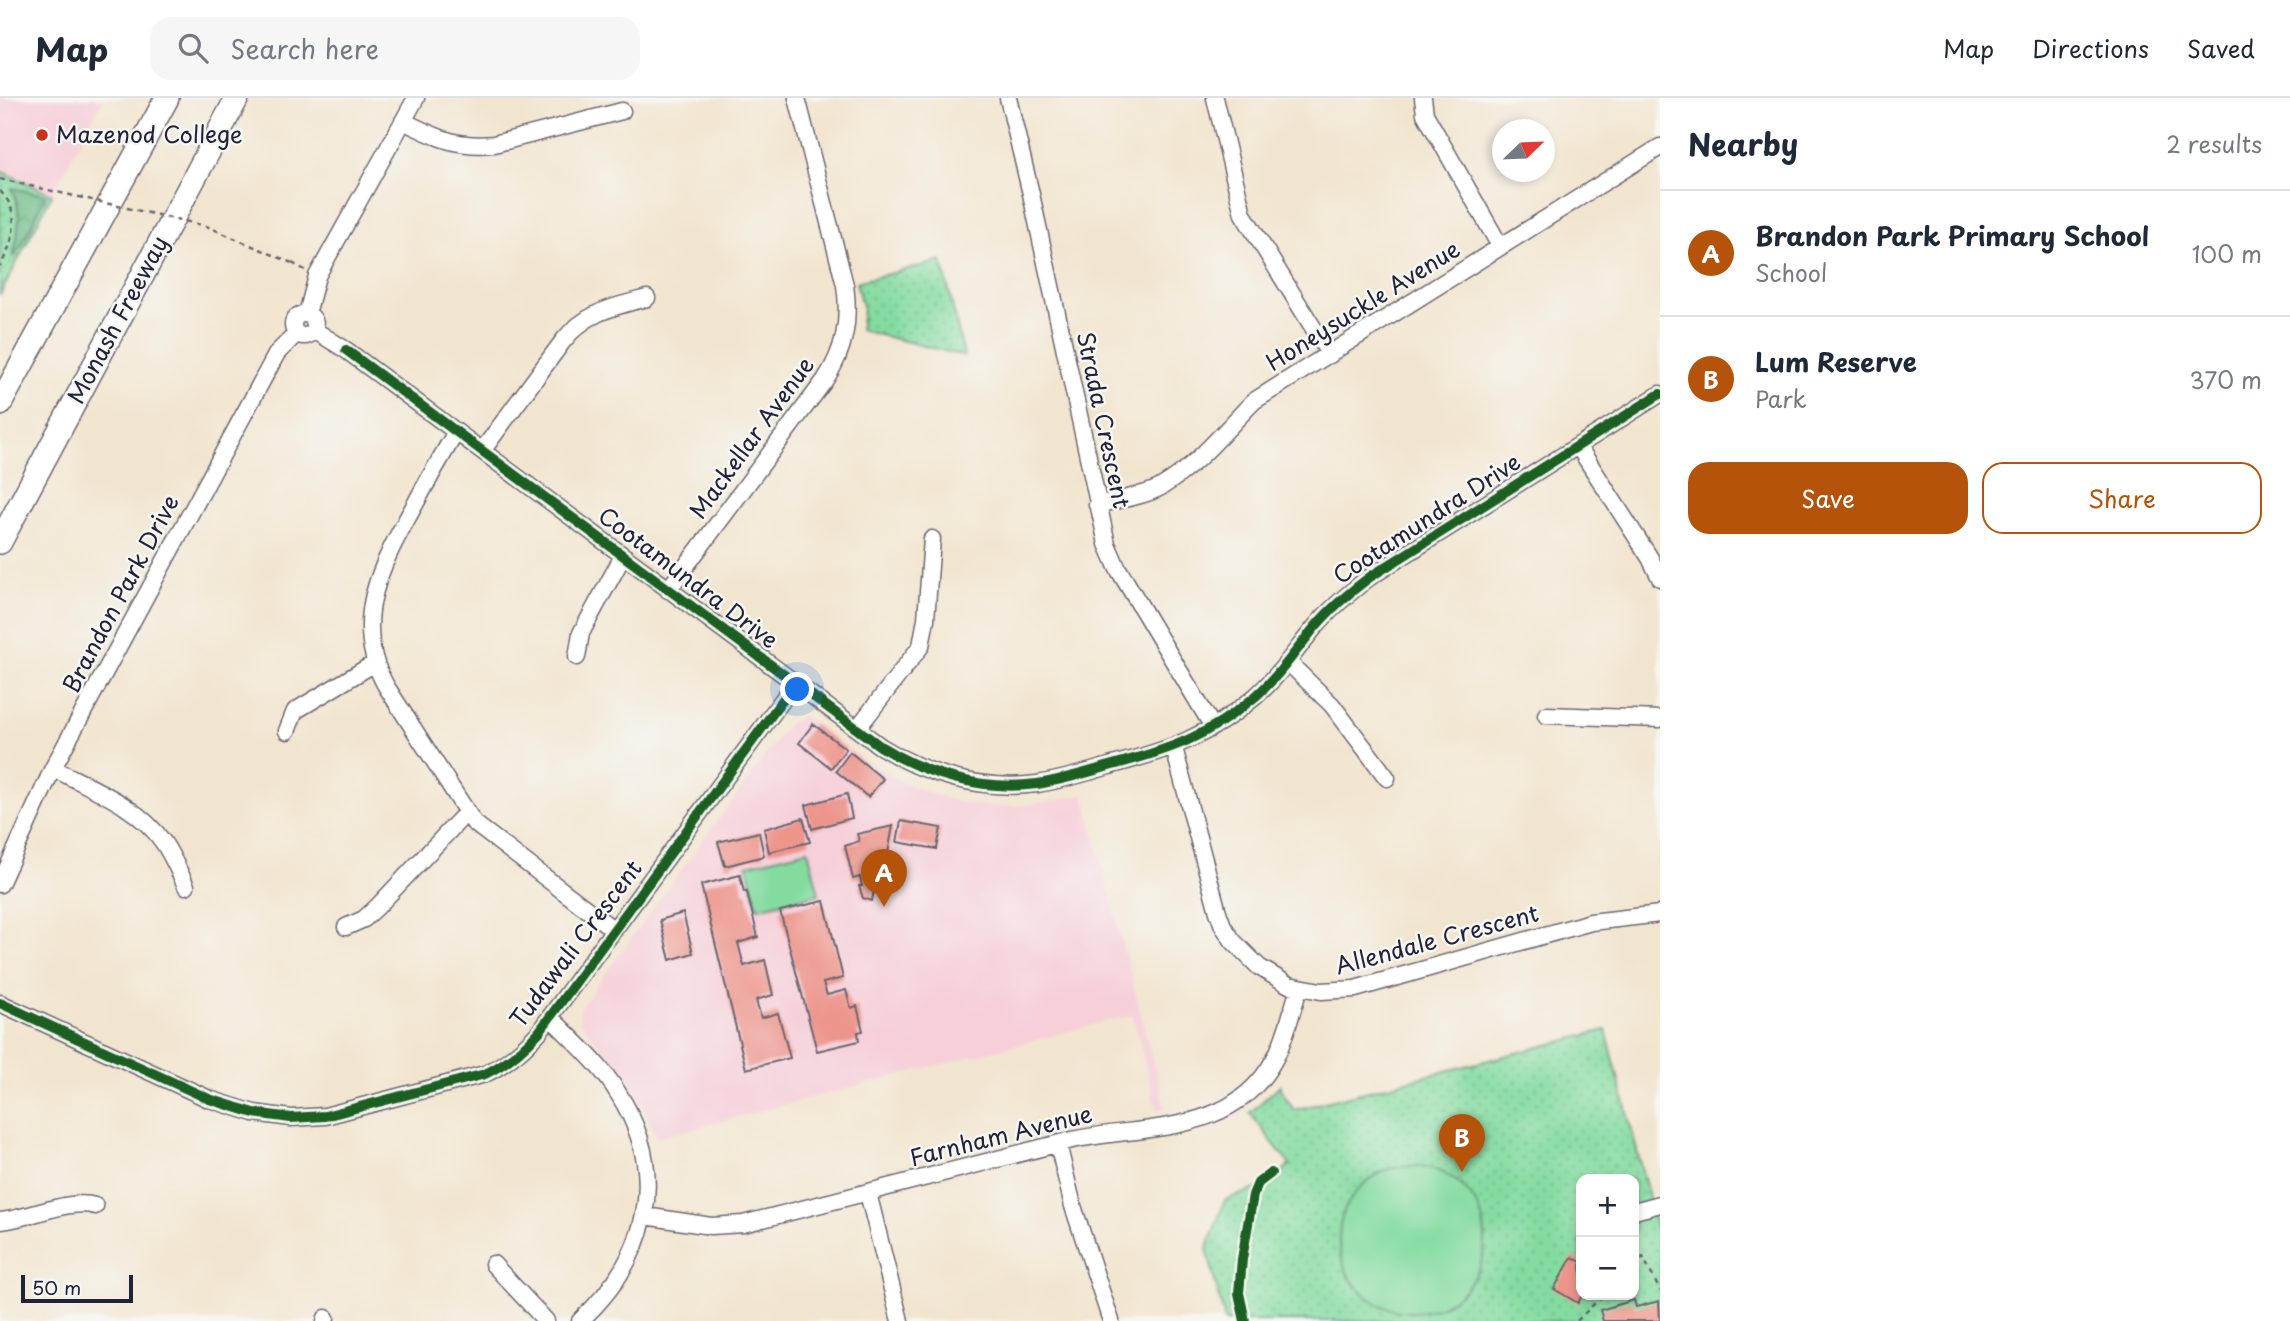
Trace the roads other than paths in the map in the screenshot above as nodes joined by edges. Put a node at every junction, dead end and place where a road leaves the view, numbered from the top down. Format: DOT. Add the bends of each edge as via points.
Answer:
graph roads {
  1 [pos="167,98"];
  2 [pos="237,98"];
  3 [pos="416,98"];
  4 [pos="797,98"];
  5 [pos="1008,98"];
  6 [pos="1215,98"];
  7 [pos="1423,98"];
  8 [pos="622,111"];
  9 [pos="403,121"];
  10 [pos="1660,147"];
  11 [pos="1500,246"];
  12 [pos="647,298"];
  13 [pos="307,314"];
  14 [pos="314,330"];
  15 [pos="296,334"];
  16 [pos="1330,355"];
  17 [pos="1660,394"];
  18 [pos="0,404"];
  19 [pos="456,432"];
  20 [pos="1578,446"];
  21 [pos="482,452"];
  22 [pos="1097,505"];
  23 [pos="932,539"];
  24 [pos="0,542"];
  25 [pos="623,556"];
  26 [pos="1660,578"];
  27 [pos="668,590"];
  28 [pos="577,657"];
  29 [pos="1288,662"];
  30 [pos="375,663"];
  31 [pos="795,683"];
  32 [pos="1546,715"];
  33 [pos="1660,719"];
  34 [pos="1213,727"];
  35 [pos="857,729"];
  36 [pos="288,731"];
  37 [pos="1174,748"];
  38 [pos="53,768"];
  39 [pos="1387,778"];
  40 [pos="466,813"];
  41 [pos="0,884"];
  42 [pos="186,886"];
  43 [pos="1660,914"];
  44 [pos="346,927"];
  45 [pos="614,930"];
  46 [pos="1299,989"];
  47 [pos="0,1003"];
  48 [pos="550,1017"];
  49 [pos="1058,1144"];
  50 [pos="868,1193"];
  51 [pos="1660,1204"];
  52 [pos="95,1206"];
  53 [pos="1639,1210"];
  54 [pos="645,1216"];
  55 [pos="0,1221"];
  56 [pos="493,1264"];
  57 [pos="546,1321"];
  58 [pos="580,1321"];
  59 [pos="900,1321"];
  60 [pos="1111,1321"];
  1 -- 18 [label="highway"];
  2 -- 24 [label="highway, Monash Freeway"];
  3 -- 9 [label="street"];
  4 -- 27 [label="street, Mackellar Avenue" via="845,285 845,335 825,380"];
  5 -- 22 [label="street, Strada Crescent"];
  6 -- 16 [label="street" via="1243,214"];
  7 -- 11 [label="street" via="1425,114"];
  8 -- 9 [label="street" via="481,145 450,142"];
  9 -- 13 [label="street" via="317,276"];
  10 -- 11 [label="street, Honeysuckle Avenue"];
  11 -- 16 [label="street, Honeysuckle Avenue"];
  12 -- 21 [label="street" via="600,312 577,325"];
  13 -- 14 [label="street"];
  13 -- 15 [label="street" via="293,320"];
  14 -- 15 [label="street" via="309,335"];
  14 -- 19 [label="street, Cootamundra Drive"];
  15 -- 38 [label="street, Brandon Park Drive" via="277,353"];
  16 -- 22 [label="street, Honeysuckle Avenue" via="1254,401 1203,456 1159,488"];
  17 -- 20 [label="street, Cootamundra Drive"];
  19 -- 21 [label="street, Cootamundra Drive"];
  19 -- 30 [label="street" via="378,574 370,619"];
  20 -- 26 [label="street"];
  20 -- 29 [label="street, Cootamundra Drive" via="1352,590"];
  21 -- 25 [label="street, Cootamundra Drive"];
  22 -- 34 [label="street, Strada Crescent" via="1116,567"];
  23 -- 35 [label="street" via="921,646"];
  25 -- 27 [label="street, Cootamundra Drive"];
  25 -- 28 [label="street" via="581,633"];
  27 -- 31 [label="street, Cootamundra Drive"];
  29 -- 34 [label="street, Cootamundra Drive" via="1257,695"];
  29 -- 39 [label="street" via="1332,705"];
  30 -- 36 [label="street" via="295,711"];
  30 -- 40 [label="street"];
  31 -- 35 [label="street, Cootamundra Drive"];
  31 -- 45 [label="street, Tudawali Crescent"];
  32 -- 33 [label="street"];
  34 -- 37 [label="street, Cootamundra Drive"];
  35 -- 37 [label="street, Cootamundra Drive" via="900,759 985,784 1040,783"];
  37 -- 46 [label="street, Allendale Crescent" via="1223,926 1259,967"];
  38 -- 41 [label="street, Brandon Park Drive"];
  38 -- 42 [label="street" via="148,824"];
  40 -- 44 [label="street" via="371,913"];
  40 -- 45 [label="street" via="479,828"];
  43 -- 46 [label="street, Allendale Crescent" via="1591,922 1355,989"];
  45 -- 48 [label="street, Tudawali Crescent"];
  46 -- 49 [label="street, Farnham Avenue" via="1275,1059 1241,1099 1216,1113 1174,1125"];
  47 -- 48 [label="street, Tudawali Crescent" via="209,1098 254,1113 290,1118 337,1114 485,1074 521,1051"];
  48 -- 54 [label="street" via="608,1079 629,1112 644,1159"];
  49 -- 50 [label="street, Farnham Avenue"];
  49 -- 60 [label="street"];
  50 -- 54 [label="street, Farnham Avenue" via="732,1226"];
  50 -- 59 [label="street"];
  51 -- 53 [label="street"];
  52 -- 55 [label="street" via="80,1203"];
  54 -- 58 [label="street" via="619,1278"];
  56 -- 57 [label="street"];
}
